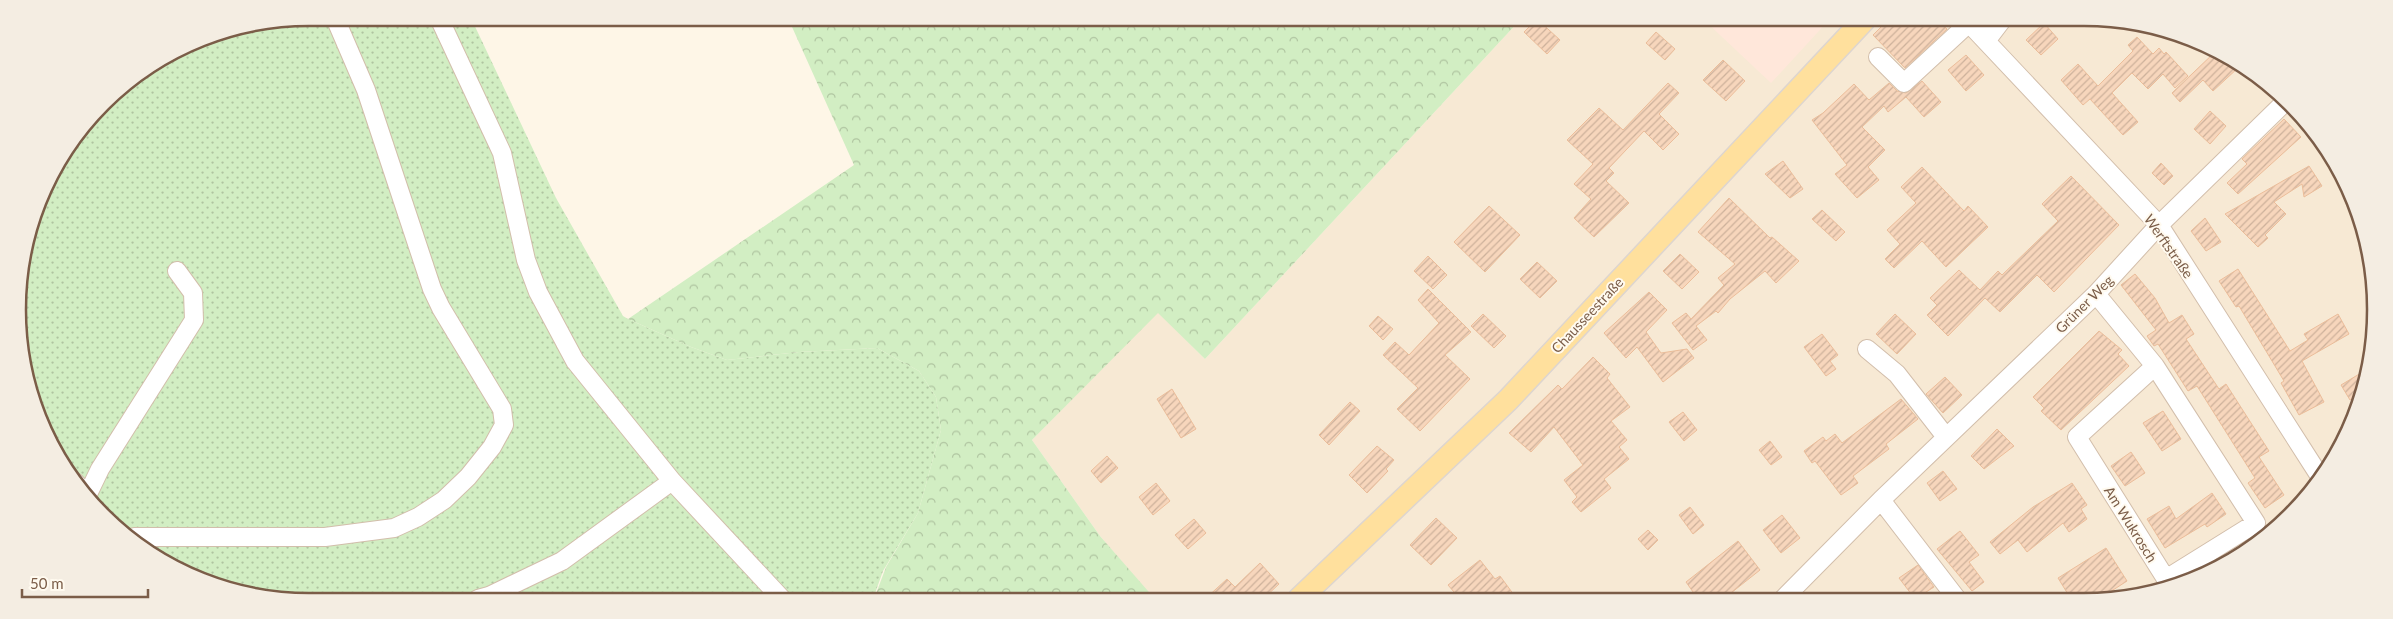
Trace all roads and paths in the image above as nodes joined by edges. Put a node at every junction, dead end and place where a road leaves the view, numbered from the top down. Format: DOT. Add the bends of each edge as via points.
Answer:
graph roads {
  1 [pos="338,26"];
  2 [pos="443,26"];
  3 [pos="1858,26"];
  4 [pos="1964,26"];
  5 [pos="1972,26"];
  6 [pos="1997,26"];
  7 [pos="1986,41"];
  8 [pos="1878,56"];
  9 [pos="2281,107"];
  10 [pos="2159,225"];
  11 [pos="177,271"];
  12 [pos="2096,294"];
  13 [pos="1867,349"];
  14 [pos="2155,366"];
  15 [pos="1946,438"];
  16 [pos="2316,471"];
  17 [pos="672,481"];
  18 [pos="90,487"];
  19 [pos="1881,500"];
  20 [pos="141,537"];
  21 [pos="494,593"];
  22 [pos="776,593"];
  23 [pos="1305,593"];
  24 [pos="1792,593"];
  25 [pos="1952,593"];
  1 -- 20 [label="street" via="366,90 432,289 502,409 504,425 492,447 450,494 418,517 394,528 325,537"];
  2 -- 17 [label="street" via="502,153 526,260 538,292 575,362"];
  3 -- 23 [label="main road, Chausseestraße" via="1508,400"];
  4 -- 8 [label="street" via="1904,83"];
  5 -- 7 [label="street, Werftstraße"];
  6 -- 7 [label="street"];
  7 -- 10 [label="street, Werftstraße"];
  9 -- 10 [label="street, Grüner Weg"];
  10 -- 12 [label="street, Grüner Weg"];
  10 -- 16 [label="street, Werftstraße"];
  11 -- 18 [label="street" via="193,293 194,320"];
  12 -- 14 [label="street, Am Wukrosch"];
  12 -- 15 [label="street, Grüner Weg"];
  13 -- 15 [label="street" via="1897,374"];
  14 -- 14 [label="street, Am Wukrosch" via="2256,523 2166,579 2077,437"];
  15 -- 19 [label="street, Grüner Weg"];
  17 -- 21 [label="street" via="562,561"];
  17 -- 22 [label="street"];
  19 -- 24 [label="street, Grüner Weg"];
  19 -- 25 [label="street"];
}
